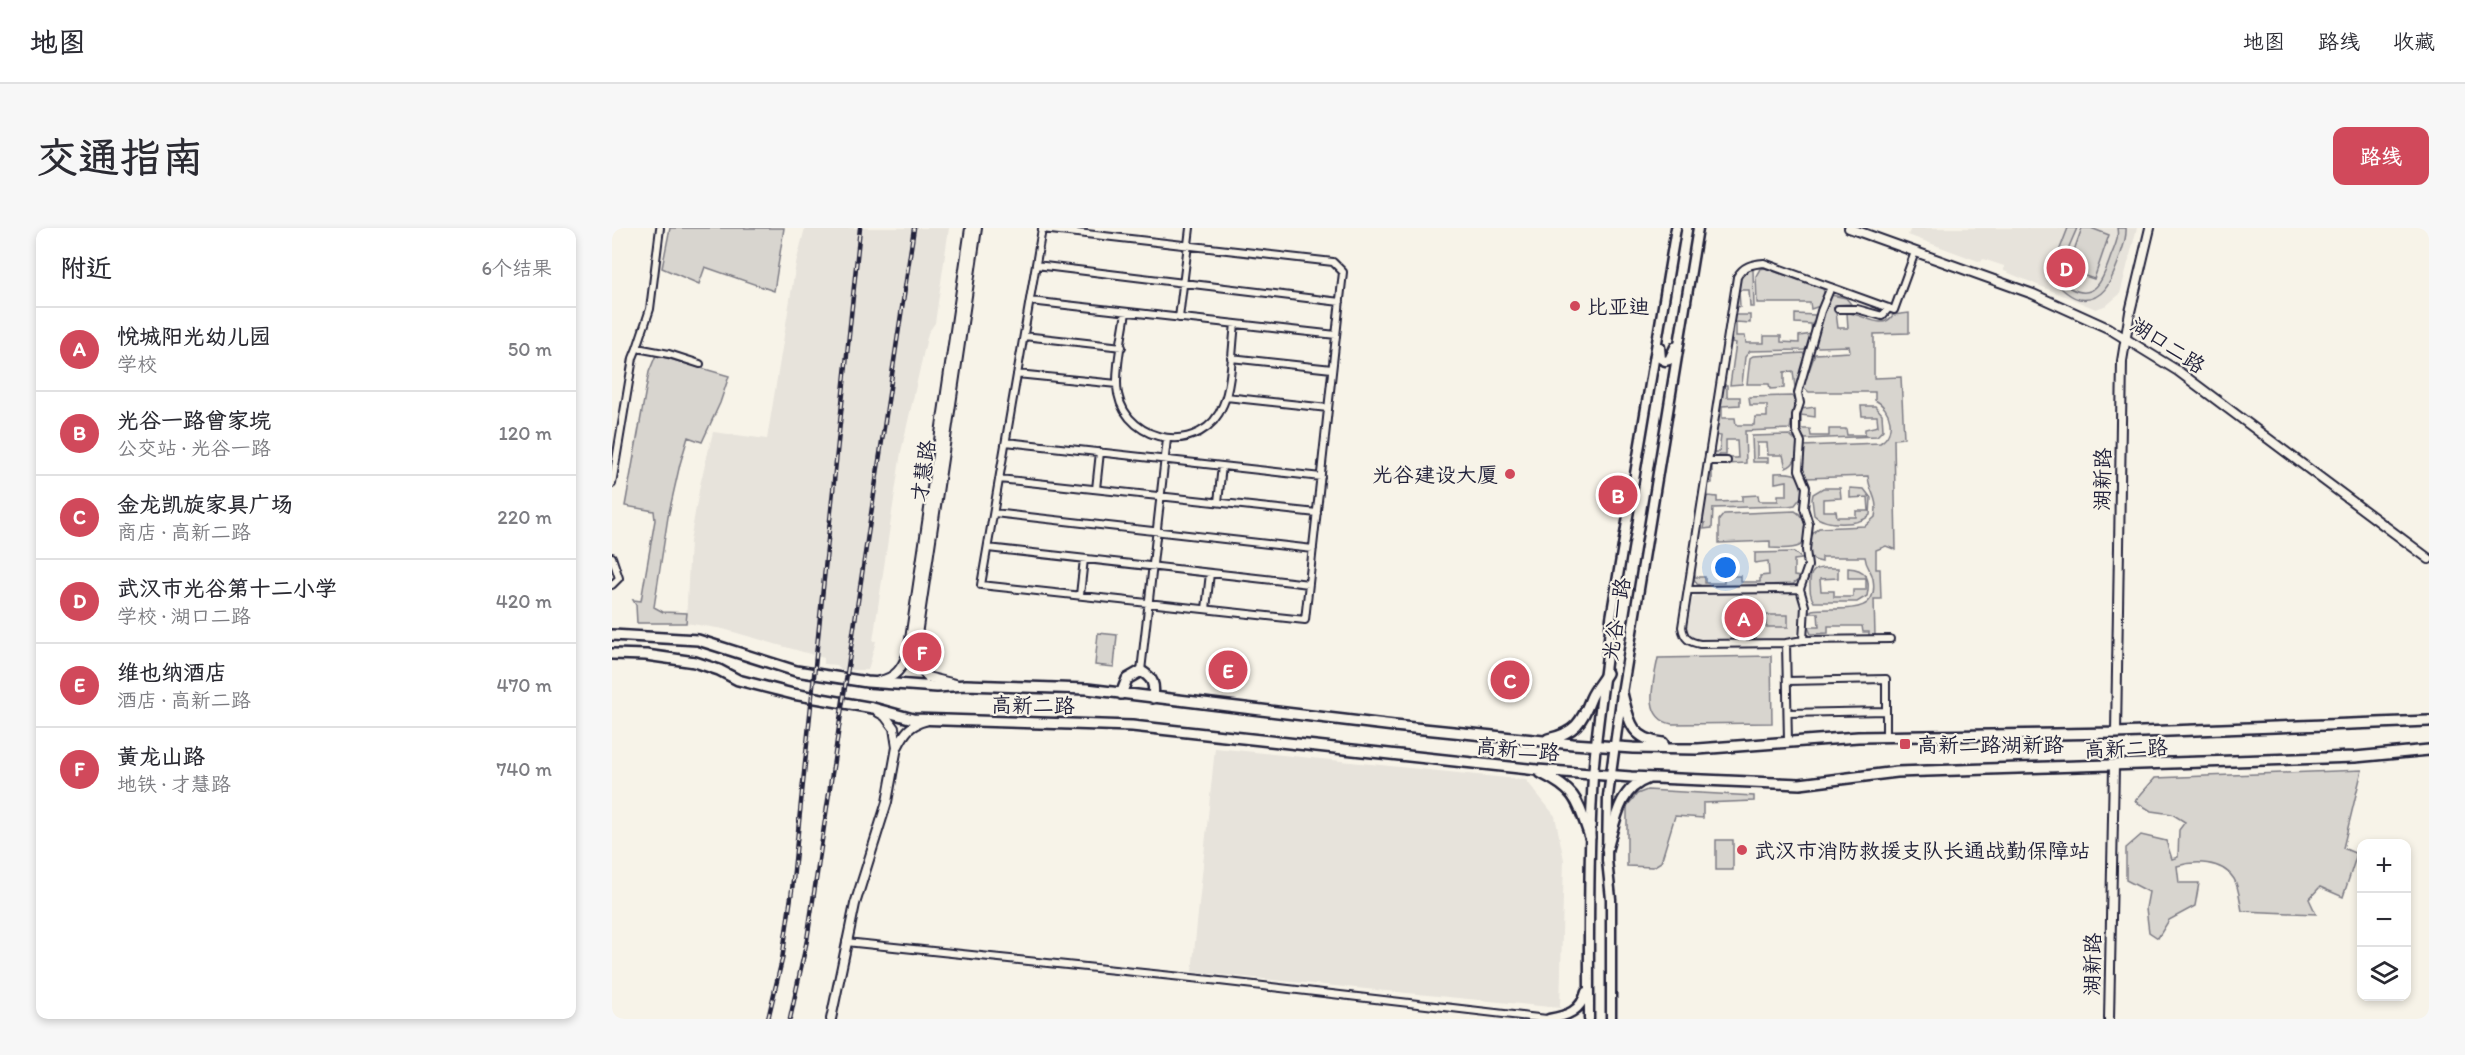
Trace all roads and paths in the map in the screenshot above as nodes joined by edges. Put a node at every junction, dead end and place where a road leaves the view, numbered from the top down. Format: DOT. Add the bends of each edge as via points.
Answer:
graph roads {
  1 [pos="660,228"];
  2 [pos="970,228"];
  3 [pos="977,228"];
  4 [pos="1190,228"];
  5 [pos="1676,228"];
  6 [pos="1849,228"];
  7 [pos="2150,228"];
  8 [pos="1698,231"];
  9 [pos="1188,245"];
  10 [pos="1915,252"];
  11 [pos="1036,265"];
  12 [pos="1184,283"];
  13 [pos="1831,287"];
  14 [pos="1030,301"];
  15 [pos="1340,302"];
  16 [pos="1889,308"];
  17 [pos="1838,309"];
  18 [pos="1126,312"];
  19 [pos="1179,318"];
  20 [pos="1235,324"];
  21 [pos="1659,329"];
  22 [pos="1681,331"];
  23 [pos="1336,335"];
  24 [pos="1024,336"];
  25 [pos="2126,338"];
  26 [pos="1122,347"];
  27 [pos="637,348"];
  28 [pos="1231,358"];
  29 [pos="700,364"];
  30 [pos="1332,369"];
  31 [pos="1017,374"];
  32 [pos="1117,384"];
  33 [pos="1226,397"];
  34 [pos="1328,408"];
  35 [pos="1167,439"];
  36 [pos="1006,442"];
  37 [pos="1100,452"];
  38 [pos="1164,460"];
  39 [pos="1727,461"];
  40 [pos="1708,462"];
  41 [pos="1222,466"];
  42 [pos="1321,477"];
  43 [pos="999,478"];
  44 [pos="612,484"];
  45 [pos="1096,489"];
  46 [pos="1160,496"];
  47 [pos="1218,502"];
  48 [pos="994,513"];
  49 [pos="1317,513"];
  50 [pos="1157,531"];
  51 [pos="988,548"];
  52 [pos="1313,549"];
  53 [pos="612,557"];
  54 [pos="1084,559"];
  55 [pos="2429,559"];
  56 [pos="1153,567"];
  57 [pos="1210,573"];
  58 [pos="1309,584"];
  59 [pos="612,585"];
  60 [pos="1800,589"];
  61 [pos="1689,590"];
  62 [pos="1080,596"];
  63 [pos="1149,603"];
  64 [pos="1206,609"];
  65 [pos="612,635"];
  66 [pos="1890,639"];
  67 [pos="1803,640"];
  68 [pos="1786,643"];
  69 [pos="612,654"];
  70 [pos="1141,671"];
  71 [pos="1606,673"];
  72 [pos="1787,681"];
  73 [pos="867,682"];
  74 [pos="966,685"];
  75 [pos="1622,693"];
  76 [pos="1121,694"];
  77 [pos="1153,698"];
  78 [pos="873,708"];
  79 [pos="1886,711"];
  80 [pos="1788,713"];
  81 [pos="935,718"];
  82 [pos="2429,721"];
  83 [pos="2116,733"];
  84 [pos="1886,737"];
  85 [pos="1540,740"];
  86 [pos="1788,741"];
  87 [pos="1596,746"];
  88 [pos="897,747"];
  89 [pos="1615,747"];
  90 [pos="1698,749"];
  91 [pos="2429,750"];
  92 [pos="2114,767"];
  93 [pos="1537,770"];
  94 [pos="1593,774"];
  95 [pos="1611,776"];
  96 [pos="1651,777"];
  97 [pos="1590,837"];
  98 [pos="1607,849"];
  99 [pos="846,942"];
  100 [pos="1589,980"];
  101 [pos="831,1019"];
  102 [pos="1548,1019"];
  103 [pos="1589,1019"];
  104 [pos="1611,1019"];
  105 [pos="2109,1019"];
  1 -- 27 [label="street" via="650,309"];
  2 -- 73 [label="street, 才慧路" via="908,653 894,676"];
  3 -- 74 [label="street, 才慧路" via="914,655 927,677"];
  4 -- 9 [label="street"];
  5 -- 21 [label="main road, 光谷一路"];
  6 -- 10 [label="street, 湖口二路"];
  7 -- 25 [label="street, 湖新路"];
  8 -- 22 [label="main road, 光谷一路"];
  9 -- 11 [label="street" via="1042,229"];
  9 -- 12 [label="street"];
  9 -- 15 [label="street" via="1333,262 1343,272"];
  10 -- 16 [label="street" via="1894,310"];
  10 -- 25 [label="street, 湖口二路" via="2065,307"];
  11 -- 12 [label="street"];
  11 -- 14 [label="street"];
  12 -- 15 [label="street"];
  12 -- 19 [label="street"];
  13 -- 16 [label="street"];
  13 -- 40 [label="street" via="1764,263 1741,271"];
  13 -- 60 [label="street" via="1798,393 1799,470 1806,487 1804,508 1809,524 1808,566"];
  14 -- 18 [label="street"];
  14 -- 24 [label="street"];
  15 -- 23 [label="street"];
  16 -- 17 [label="street" via="1882,316"];
  18 -- 19 [label="street"];
  18 -- 26 [label="street"];
  19 -- 20 [label="street"];
  20 -- 23 [label="street"];
  20 -- 28 [label="street"];
  21 -- 22 [label="main road" via="1661,359 1665,362 1674,352"];
  21 -- 71 [label="main road, 光谷一路" via="1611,618"];
  22 -- 75 [label="main road, 光谷一路"];
  23 -- 30 [label="street"];
  24 -- 26 [label="street"];
  24 -- 31 [label="street"];
  25 -- 55 [label="street, 湖口二路" via="2195,384"];
  25 -- 83 [label="street, 湖新路" via="2122,361"];
  26 -- 32 [label="street"];
  27 -- 29 [label="street"];
  27 -- 44 [label="street"];
  28 -- 30 [label="street"];
  28 -- 33 [label="street"];
  30 -- 34 [label="street"];
  31 -- 32 [label="street"];
  31 -- 36 [label="street"];
  32 -- 35 [label="street" via="1120,401 1131,420 1150,435"];
  33 -- 34 [label="street"];
  33 -- 35 [label="street" via="1219,414 1202,430 1183,438"];
  34 -- 42 [label="street"];
  35 -- 38 [label="street"];
  36 -- 37 [label="street"];
  36 -- 43 [label="street"];
  37 -- 38 [label="street"];
  37 -- 45 [label="street"];
  38 -- 41 [label="street"];
  38 -- 46 [label="street"];
  39 -- 40 [label="street"];
  40 -- 61 [label="street"];
  41 -- 42 [label="street"];
  41 -- 47 [label="street"];
  42 -- 49 [label="street"];
  43 -- 45 [label="street"];
  43 -- 48 [label="street"];
  45 -- 46 [label="street"];
  46 -- 47 [label="street"];
  46 -- 50 [label="street"];
  47 -- 49 [label="street"];
  48 -- 50 [label="street"];
  48 -- 51 [label="street"];
  49 -- 52 [label="street"];
  50 -- 52 [label="street"];
  50 -- 56 [label="street"];
  51 -- 54 [label="street"];
  51 -- 62 [label="street" via="981,585"];
  52 -- 58 [label="street"];
  53 -- 59 [label="street" via="619,578"];
  54 -- 56 [label="street"];
  54 -- 62 [label="street"];
  56 -- 57 [label="street"];
  56 -- 63 [label="street"];
  57 -- 58 [label="street"];
  57 -- 64 [label="street"];
  58 -- 64 [label="street" via="1305,620"];
  60 -- 61 [label="street"];
  60 -- 67 [label="street" via="1805,606"];
  61 -- 68 [label="street" via="1682,627 1690,642"];
  62 -- 63 [label="street"];
  63 -- 64 [label="street"];
  63 -- 70 [label="street"];
  65 -- 73 [label="main road, 高新二路" via="698,640 796,671"];
  66 -- 67 [label="street"];
  67 -- 68 [label="street"];
  68 -- 72 [label="street"];
  69 -- 78 [label="main road, 高新二路" via="687,661 749,683"];
  70 -- 76 [label="main road" via="1127,679"];
  70 -- 77 [label="main road" via="1154,682"];
  71 -- 85 [label="main road" via="1581,722 1559,736"];
  71 -- 87 [label="main road, 光谷一路"];
  72 -- 79 [label="street" via="1886,679"];
  72 -- 80 [label="street"];
  73 -- 74 [label="main road, 高新二路"];
  74 -- 76 [label="main road, 高新二路" via="1054,687"];
  75 -- 89 [label="main road, 光谷一路"];
  75 -- 90 [label="main road" via="1629,723 1638,734 1652,742"];
  76 -- 77 [label="main road, 高新二路"];
  77 -- 85 [label="main road, 高新二路"];
  78 -- 81 [label="main road, 高新二路" via="913,719"];
  78 -- 88 [label="street" via="894,728"];
  79 -- 80 [label="street"];
  79 -- 84 [label="street"];
  80 -- 86 [label="street"];
  81 -- 88 [label="street" via="915,724"];
  81 -- 93 [label="main road, 高新二路" via="1160,728"];
  82 -- 83 [label="main road, 高新二路"];
  83 -- 84 [label="main road, 高新二路"];
  84 -- 86 [label="main road, 高新二路"];
  85 -- 87 [label="main road, 高新二路"];
  86 -- 90 [label="main road, 高新二路"];
  87 -- 89 [label="main road, 高新二路"];
  87 -- 94 [label="main road, 光谷一路"];
  88 -- 99 [label="street" via="887,802"];
  89 -- 90 [label="main road, 高新二路"];
  89 -- 95 [label="main road, 光谷一路"];
  91 -- 92 [label="main road, 高新二路" via="2355,757"];
  92 -- 96 [label="main road, 高新二路" via="1908,772 1800,784"];
  92 -- 105 [label="street, 湖新路"];
  93 -- 94 [label="main road, 高新二路"];
  93 -- 97 [label="main road" via="1569,789"];
  94 -- 95 [label="main road, 高新二路"];
  94 -- 97 [label="main road, 光谷一路"];
  95 -- 96 [label="main road, 高新二路"];
  95 -- 98 [label="main road, 光谷一路"];
  96 -- 98 [label="main road" via="1636,783 1626,794"];
  97 -- 100 [label="main road, 光谷一路"];
  98 -- 104 [label="main road, 光谷一路"];
  99 -- 101 [label="street"];
  99 -- 102 [label="street"];
  100 -- 102 [label="main road" via="1577,1009 1566,1016"];
  100 -- 103 [label="main road, 光谷一路"];
}
